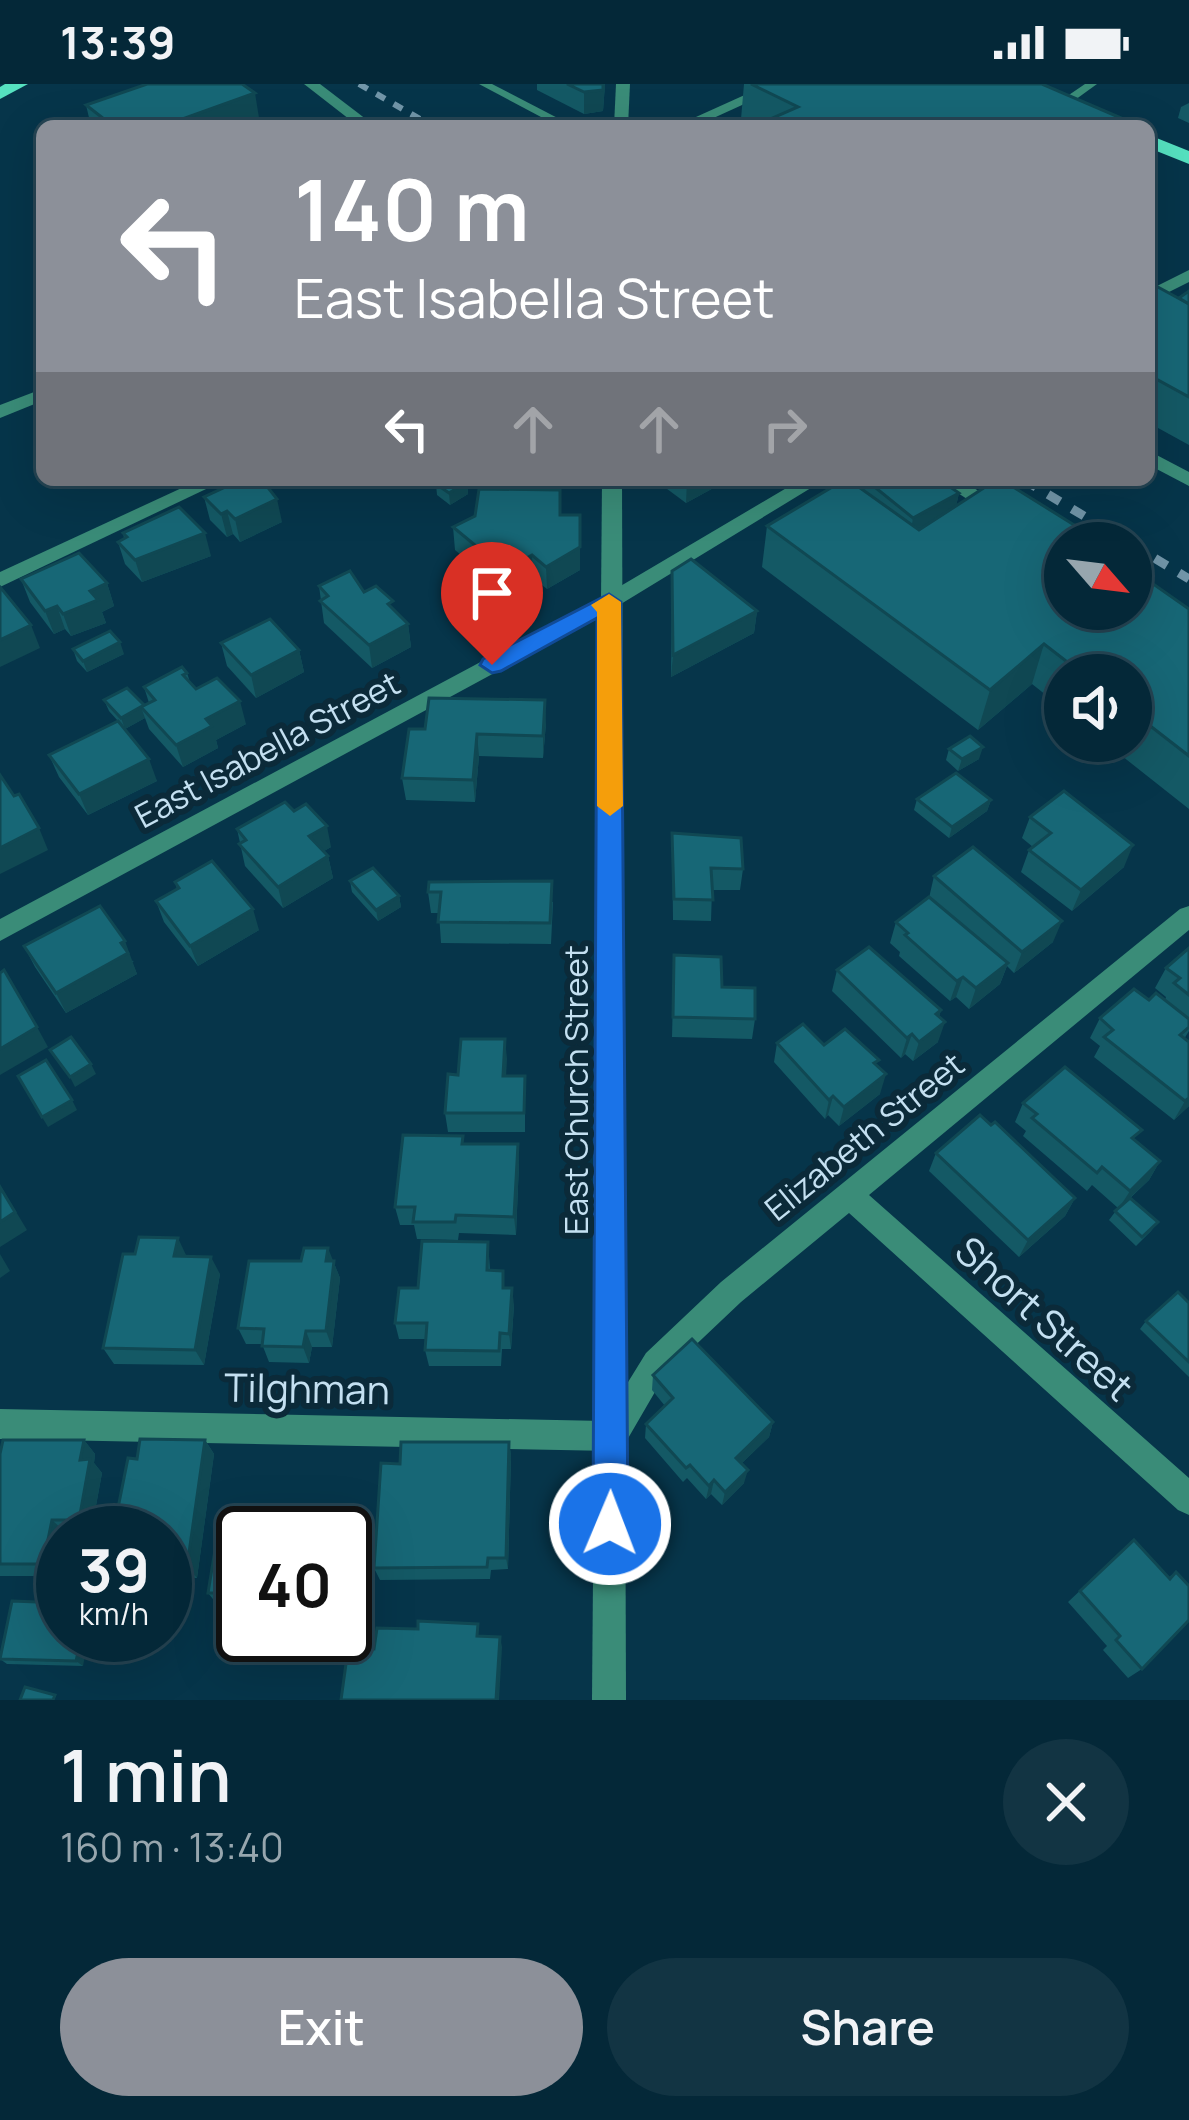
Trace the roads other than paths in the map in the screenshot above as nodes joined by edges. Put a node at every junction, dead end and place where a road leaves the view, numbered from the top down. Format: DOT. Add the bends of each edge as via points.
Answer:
graph roads {
  1 [pos="19,84"];
  2 [pos="311,84"];
  3 [pos="484,84"];
  4 [pos="623,84"];
  5 [pos="781,84"];
  6 [pos="1092,84"];
  7 [pos="0,94"];
  8 [pos="1064,104"];
  9 [pos="360,120"];
  10 [pos="554,120"];
  11 [pos="621,120"];
  12 [pos="697,120"];
  13 [pos="1155,143"];
  14 [pos="1189,158"];
  15 [pos="1189,275"];
  16 [pos="1155,294"];
  17 [pos="36,397"];
  18 [pos="0,412"];
  19 [pos="1155,460"];
  20 [pos="1189,480"];
  21 [pos="202,486"];
  22 [pos="612,486"];
  23 [pos="804,486"];
  24 [pos="958,486"];
  25 [pos="1006,516"];
  26 [pos="0,580"];
  27 [pos="609,602"];
  28 [pos="1189,916"];
  29 [pos="0,931"];
  30 [pos="850,1196"];
  31 [pos="0,1424"];
  32 [pos="612,1436"];
  33 [pos="1189,1498"];
  34 [pos="608,1700"];
  1 -- 7 [label="main road"];
  2 -- 9 [label="street"];
  3 -- 10 [label="lane"];
  4 -- 11 [label="street"];
  5 -- 12 [label="street"];
  6 -- 8 [label="lane"];
  13 -- 14 [label="main road"];
  15 -- 16 [label="street"];
  17 -- 18 [label="street"];
  19 -- 20 [label="street"];
  21 -- 26 [label="street"];
  22 -- 27 [label="street, East Church Street"];
  23 -- 27 [label="street, East Isabella Street"];
  24 -- 25 [label="street"];
  27 -- 29 [label="street, East Isabella Street"];
  27 -- 32 [label="street, East Church Street"];
  28 -- 30 [label="street, Elizabeth Street"];
  30 -- 32 [label="street, Elizabeth Street" via="656,1363"];
  30 -- 33 [label="street, Short Street"];
  31 -- 32 [label="street, Tilghman"];
  32 -- 34 [label="street, East Church Street"];
}
